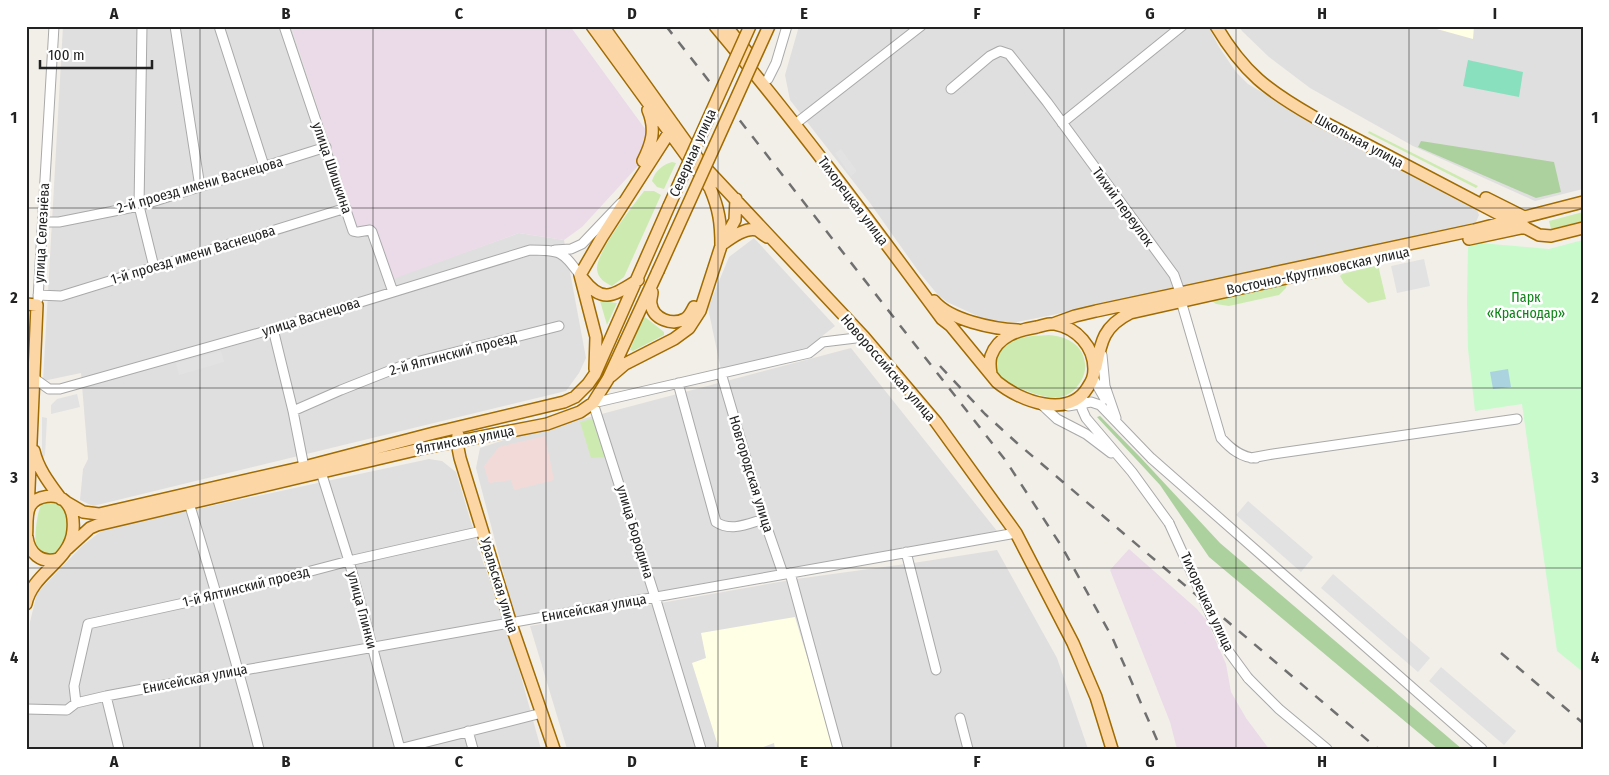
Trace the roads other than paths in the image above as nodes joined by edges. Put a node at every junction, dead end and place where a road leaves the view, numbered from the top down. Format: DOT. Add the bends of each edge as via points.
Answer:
graph roads {
  1 [pos="54,26"];
  2 [pos="175,26"];
  3 [pos="219,26"];
  4 [pos="284,26"];
  5 [pos="592,26"];
  6 [pos="602,26"];
  7 [pos="715,26"];
  8 [pos="750,26"];
  9 [pos="769,26"];
  10 [pos="787,26"];
  11 [pos="920,26"];
  12 [pos="1182,26"];
  13 [pos="1216,26"];
  14 [pos="1224,26"];
  15 [pos="140,28"];
  16 [pos="729,30"];
  17 [pos="768,79"];
  18 [pos="951,89"];
  19 [pos="642,95"];
  20 [pos="799,121"];
  21 [pos="1062,123"];
  22 [pos="671,129"];
  23 [pos="326,148"];
  24 [pos="692,163"];
  25 [pos="264,166"];
  26 [pos="639,179"];
  27 [pos="200,187"];
  28 [pos="626,199"];
  29 [pos="736,199"];
  30 [pos="1583,202"];
  31 [pos="1480,203"];
  32 [pos="139,206"];
  33 [pos="346,208"];
  34 [pos="1511,220"];
  35 [pos="43,222"];
  36 [pos="1525,222"];
  37 [pos="1583,228"];
  38 [pos="1474,230"];
  39 [pos="773,240"];
  40 [pos="721,246"];
  41 [pos="550,250"];
  42 [pos="154,267"];
  43 [pos="713,268"];
  44 [pos="580,275"];
  45 [pos="638,280"];
  46 [pos="654,280"];
  47 [pos="393,292"];
  48 [pos="1180,296"];
  49 [pos="34,301"];
  50 [pos="1053,324"];
  51 [pos="560,326"];
  52 [pos="273,329"];
  53 [pos="1018,330"];
  54 [pos="864,337"];
  55 [pos="1101,344"];
  56 [pos="721,373"];
  57 [pos="595,374"];
  58 [pos="991,374"];
  59 [pos="1093,378"];
  60 [pos="35,379"];
  61 [pos="608,379"];
  62 [pos="678,383"];
  63 [pos="575,397"];
  64 [pos="1084,398"];
  65 [pos="593,403"];
  66 [pos="1046,405"];
  67 [pos="293,411"];
  68 [pos="1115,417"];
  69 [pos="1517,419"];
  70 [pos="470,424"];
  71 [pos="29,426"];
  72 [pos="1121,426"];
  73 [pos="32,440"];
  74 [pos="456,443"];
  75 [pos="1251,458"];
  76 [pos="1274,459"];
  77 [pos="1124,462"];
  78 [pos="304,467"];
  79 [pos="322,472"];
  80 [pos="63,500"];
  81 [pos="189,503"];
  82 [pos="28,511"];
  83 [pos="764,519"];
  84 [pos="27,531"];
  85 [pos="482,531"];
  86 [pos="1016,533"];
  87 [pos="26,540"];
  88 [pos="67,549"];
  89 [pos="906,552"];
  90 [pos="58,559"];
  91 [pos="349,562"];
  92 [pos="786,574"];
  93 [pos="216,596"];
  94 [pos="655,597"];
  95 [pos="26,604"];
  96 [pos="511,624"];
  97 [pos="372,648"];
  98 [pos="239,670"];
  99 [pos="936,670"];
  100 [pos="106,696"];
  101 [pos="76,703"];
  102 [pos="26,709"];
  103 [pos="542,713"];
  104 [pos="960,718"];
  105 [pos="468,731"];
  106 [pos="119,749"];
  107 [pos="259,749"];
  108 [pos="400,749"];
  109 [pos="473,749"];
  110 [pos="554,749"];
  111 [pos="701,749"];
  112 [pos="838,749"];
  113 [pos="968,749"];
  114 [pos="1112,749"];
  115 [pos="1328,749"];
  116 [pos="1482,749"];
  1 -- 35 [label="street, улица Селезнёва"];
  2 -- 27 [label="street"];
  3 -- 25 [label="street"];
  4 -- 23 [label="street, улица Шишкина"];
  5 -- 19 [label="main road, Новороссийская улица"];
  6 -- 22 [label="main road, Новороссийская улица"];
  7 -- 58 [label="main road, Тихорецкая улица" via="772,94 942,319"];
  8 -- 45 [label="main road, Северная улица, bridge"];
  9 -- 46 [label="main road, Северная улица, bridge"];
  10 -- 17 [label="street"];
  11 -- 20 [label="street"];
  12 -- 21 [label="street"];
  13 -- 31 [label="main road, Школьная улица" via="1249,72 1274,93 1322,122"];
  14 -- 36 [label="main road, Школьная улица" via="1254,68 1272,84"];
  15 -- 32 [label="street"];
  16 -- 17 [label="main road, Тихорецкая улица"];
  17 -- 20 [label="main road, Тихорецкая улица"];
  18 -- 21 [label="street, Тихий переулок" via="990,56 1004,52 1009,54"];
  19 -- 22 [label="main road, Новороссийская улица"];
  19 -- 26 [label="main road" via="653,130"];
  20 -- 53 [label="main road, Тихорецкая улица" via="937,304 963,319"];
  21 -- 48 [label="street, Тихий переулок" via="1174,275"];
  22 -- 24 [label="main road, Новороссийская улица"];
  22 -- 26 [label="main road"];
  22 -- 29 [label="main road, Новороссийская улица"];
  23 -- 25 [label="street, 2-й проезд имени Васнецова"];
  23 -- 33 [label="street, улица Шишкина"];
  24 -- 40 [label="main road, Северная улица" via="710,188 716,203 721,219"];
  25 -- 27 [label="street, 2-й проезд имени Васнецова"];
  26 -- 28 [label="main road"];
  27 -- 32 [label="street, 2-й проезд имени Васнецова"];
  28 -- 41 [label="street, улица Васнецова" via="582,244 571,249"];
  28 -- 44 [label="main road"];
  29 -- 39 [label="main road, Новороссийская улица"];
  29 -- 40 [label="main road, Северная улица" via="735,220"];
  30 -- 36 [label="main road, Восточно-Кругликовская улица"];
  31 -- 34 [label="main road, Школьная улица"];
  31 -- 38 [label="main road" via="1486,210 1485,217"];
  32 -- 35 [label="street, 2-й проезд имени Васнецова" via="59,222"];
  32 -- 42 [label="street"];
  33 -- 42 [label="street, 1-й проезд имени Васнецова"];
  33 -- 47 [label="street, улица Шишкина" via="354,231 372,232"];
  34 -- 36 [label="main road, Восточно-Кругликовская улица"];
  34 -- 38 [label="main road, Восточно-Кругликовская улица"];
  35 -- 49 [label="street, улица Селезнёва"];
  36 -- 37 [label="main road" via="1544,236"];
  36 -- 48 [label="main road, Восточно-Кругликовская улица"];
  38 -- 48 [label="main road, Восточно-Кругликовская улица"];
  39 -- 40 [label="main road" via="751,230 741,232"];
  39 -- 54 [label="main road, Новороссийская улица"];
  40 -- 43 [label="main road, Северная улица"];
  41 -- 44 [label="street" via="565,255"];
  41 -- 47 [label="street, улица Васнецова" via="530,250"];
  42 -- 49 [label="street, 1-й проезд имени Васнецова" via="61,296"];
  43 -- 46 [label="main road" via="692,313 685,319 672,322 654,313 650,303"];
  43 -- 61 [label="main road, Северная улица" via="700,311 689,328 625,364"];
  44 -- 45 [label="main road" via="600,295 606,296"];
  44 -- 57 [label="main road" via="596,337"];
  45 -- 57 [label="main road, Северная улица"];
  46 -- 61 [label="main road, Северная улица"];
  47 -- 52 [label="street, улица Васнецова"];
  48 -- 50 [label="main road, Восточно-Кругликовская улица" via="1075,316"];
  48 -- 55 [label="main road, Восточно-Кругликовская улица" via="1120,318 1106,331"];
  48 -- 75 [label="street, Тихий переулок" via="1221,438 1232,451"];
  49 -- 60 [label="main road, улица Селезнёва"];
  50 -- 53 [label="main road"];
  50 -- 59 [label="main road" via="1070,329 1082,338 1093,358"];
  51 -- 67 [label="street, 2-й Ялтинский проезд" via="404,365"];
  52 -- 60 [label="street, улица Васнецова" via="60,389 49,389"];
  52 -- 67 [label="street"];
  53 -- 58 [label="main road" via="994,349 990,361"];
  54 -- 56 [label="street, Ялтинская улица" via="823,342 809,353"];
  54 -- 86 [label="main road, Новороссийская улица" via="936,422"];
  55 -- 59 [label="main road, Восточно-Кругликовская улица"];
  55 -- 68 [label="street" via="1105,386"];
  56 -- 62 [label="street, Ялтинская улица"];
  56 -- 83 [label="street, Новгородская улица"];
  57 -- 63 [label="main road, Северная улица"];
  58 -- 66 [label="main road" via="1005,389"];
  59 -- 64 [label="main road"];
  59 -- 68 [label="street"];
  60 -- 71 [label="main road, улица Селезнёва"];
  61 -- 65 [label="main road, Северная улица"];
  62 -- 65 [label="street, Ялтинская улица"];
  62 -- 83 [label="street" via="716,522 723,527 734,528"];
  63 -- 70 [label="main road, Ялтинская улица" via="551,406"];
  64 -- 66 [label="main road"];
  64 -- 72 [label="street" via="1100,405"];
  64 -- 77 [label="street, Тихорецкая улица" via="1082,409 1086,418"];
  65 -- 74 [label="main road, Ялтинская улица" via="580,412 547,424"];
  65 -- 94 [label="street, улица Бородина"];
  66 -- 77 [label="street, Тихорецкая улица" via="1058,419 1086,434"];
  67 -- 78 [label="street"];
  68 -- 72 [label="street"];
  69 -- 75 [label="street"];
  70 -- 74 [label="main road" via="456,438"];
  70 -- 78 [label="main road, Ялтинская улица"];
  71 -- 73 [label="main road, улица Селезнёва"];
  72 -- 116 [label="street" via="1151,458"];
  73 -- 80 [label="main road, улица Селезнёва" via="43,474"];
  73 -- 82 [label="main road, улица Селезнёва"];
  74 -- 79 [label="main road, Ялтинская улица"];
  74 -- 85 [label="main road, Уральская улица"];
  75 -- 76 [label="street"];
  77 -- 115 [label="street, Тихорецкая улица, bridge" via="1169,523 1229,652 1248,678 1279,709"];
  78 -- 80 [label="main road, Ялтинская улица" via="98,514 84,512"];
  79 -- 81 [label="main road, Ялтинская улица"];
  79 -- 91 [label="street, улица Глинки"];
  80 -- 82 [label="main road" via="44,496"];
  80 -- 88 [label="main road" via="70,509 74,530"];
  81 -- 88 [label="main road, Ялтинская улица" via="97,525"];
  81 -- 93 [label="street"];
  82 -- 84 [label="main road"];
  83 -- 92 [label="street, Новгородская улица"];
  84 -- 87 [label="main road"];
  84 -- 90 [label="main road" via="36,557 46,561"];
  85 -- 91 [label="street, 1-й Ялтинский проезд"];
  85 -- 96 [label="main road, Уральская улица"];
  86 -- 89 [label="street, Енисейская улица"];
  86 -- 114 [label="main road, Новороссийская улица" via="1073,643 1096,697"];
  88 -- 90 [label="main road"];
  89 -- 92 [label="street, Енисейская улица"];
  89 -- 99 [label="street"];
  90 -- 95 [label="main road" via="33,587"];
  91 -- 93 [label="street, 1-й Ялтинский проезд"];
  91 -- 97 [label="street, улица Глинки"];
  92 -- 94 [label="street, Енисейская улица"];
  92 -- 112 [label="street, Новгородская улица"];
  93 -- 98 [label="street"];
  93 -- 101 [label="street, 1-й Ялтинский проезд" via="88,624 74,686"];
  94 -- 96 [label="street, Енисейская улица"];
  94 -- 111 [label="street, улица Бородина"];
  96 -- 97 [label="street, Енисейская улица"];
  96 -- 103 [label="main road, Уральская улица"];
  97 -- 98 [label="street, Енисейская улица"];
  97 -- 108 [label="street, улица Глинки"];
  98 -- 100 [label="street, Енисейская улица"];
  98 -- 107 [label="street"];
  100 -- 101 [label="street, Енисейская улица"];
  100 -- 106 [label="street"];
  101 -- 102 [label="street, Енисейская улица" via="67,710"];
  103 -- 105 [label="street"];
  103 -- 110 [label="main road, Уральская улица"];
  104 -- 113 [label="street"];
  105 -- 108 [label="street"];
  105 -- 109 [label="street"];
}
